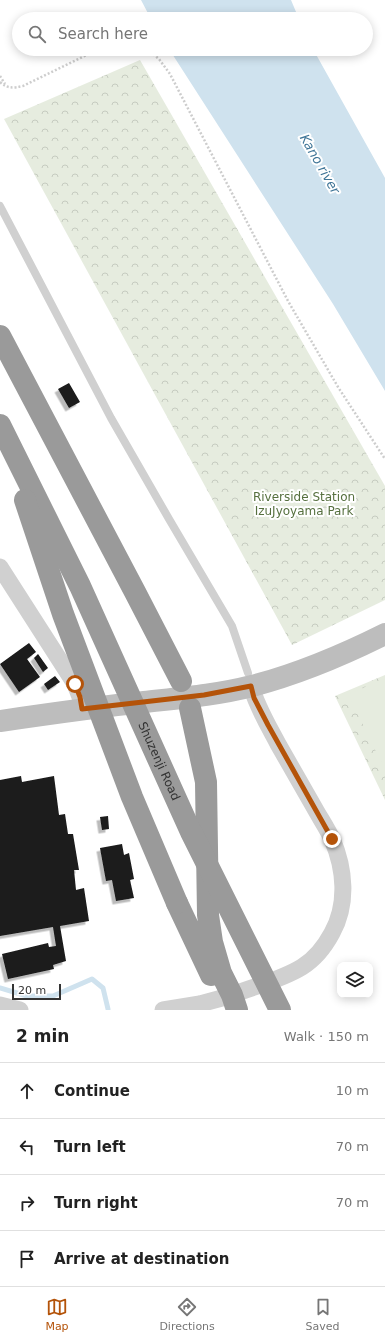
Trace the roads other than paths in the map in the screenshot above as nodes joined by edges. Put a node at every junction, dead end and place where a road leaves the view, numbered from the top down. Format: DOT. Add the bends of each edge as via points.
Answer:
graph roads {
  1 [pos="0,206"];
  2 [pos="0,336"];
  3 [pos="0,426"];
  4 [pos="0,567"];
  5 [pos="385,634"];
  6 [pos="249,680"];
  7 [pos="181,681"];
  8 [pos="190,708"];
  9 [pos="82,709"];
  10 [pos="0,721"];
  11 [pos="230,1003"];
  12 [pos="0,1005"];
  13 [pos="20,1010"];
  14 [pos="163,1010"];
  15 [pos="280,1010"];
  1 -- 6 [label="lane" via="111,418 232,626"];
  2 -- 7 [label="highway"];
  3 -- 11 [label="highway, bridge" via="63,614 132,797 177,903"];
  3 -- 15 [label="highway, Shuzenji Road, bridge" via="80,586 191,832"];
  4 -- 9 [label="street" via="75,684"];
  5 -- 6 [label="street" via="275,680"];
  6 -- 9 [label="street" via="204,695"];
  6 -- 11 [label="street" via="254,698 268,725 332,839 343,879 343,896 336,927 317,954 303,966"];
  8 -- 11 [label="highway" via="206,782 208,915 212,942"];
  9 -- 10 [label="street"];
  11 -- 14 [label="street" via="200,1004"];
  12 -- 13 [label="street"];
}
